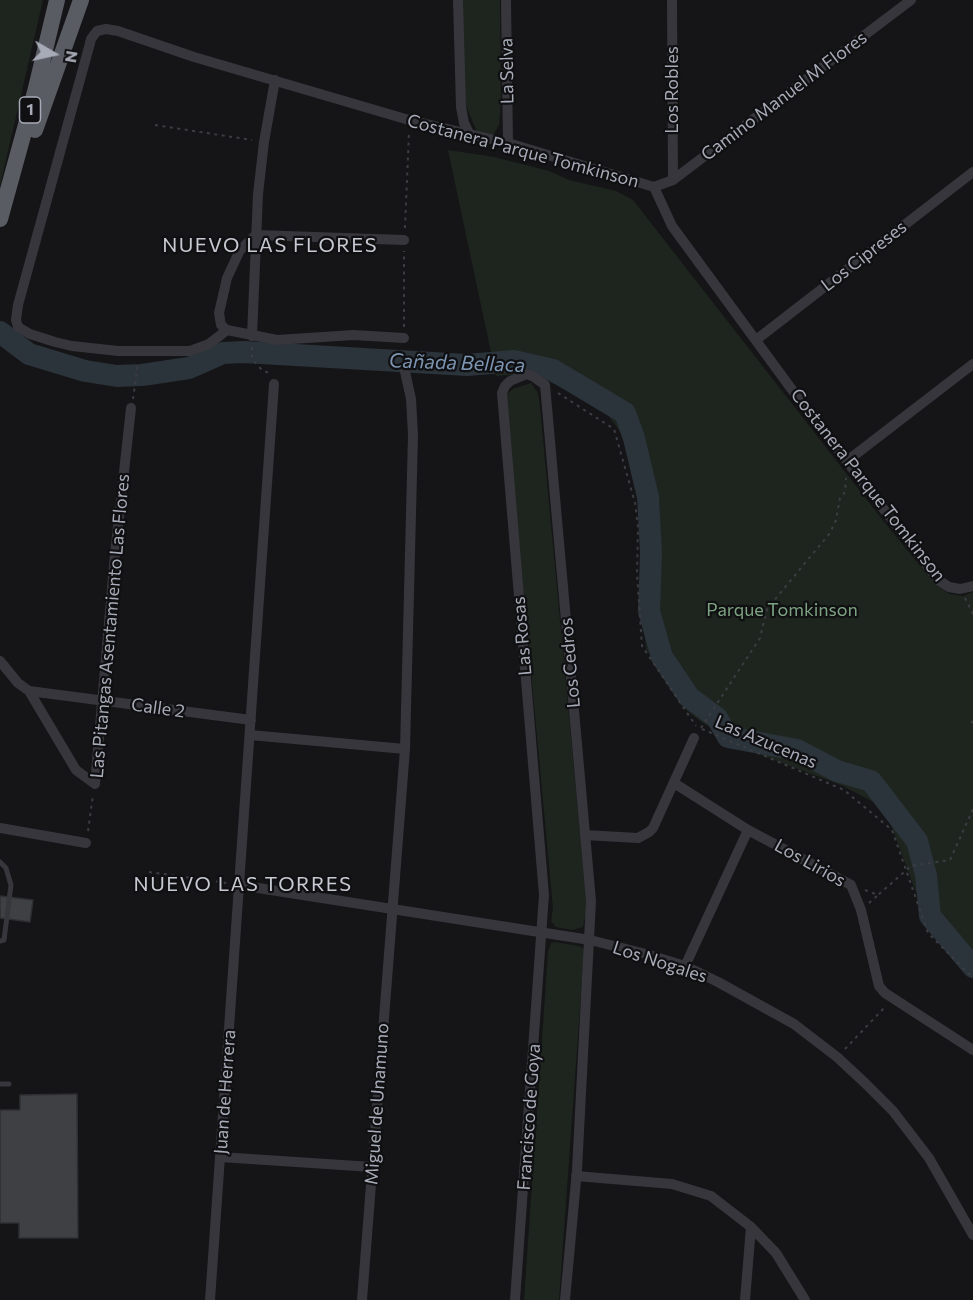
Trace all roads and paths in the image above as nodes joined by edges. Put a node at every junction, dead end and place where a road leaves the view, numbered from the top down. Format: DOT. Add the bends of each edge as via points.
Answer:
graph roads {
  1 [pos="57,0"];
  2 [pos="81,0"];
  3 [pos="458,0"];
  4 [pos="506,0"];
  5 [pos="672,0"];
  6 [pos="911,0"];
  7 [pos="275,80"];
  8 [pos="409,120"];
  9 [pos="155,125"];
  10 [pos="470,135"];
  11 [pos="264,142"];
  12 [pos="508,143"];
  13 [pos="973,172"];
  14 [pos="673,180"];
  15 [pos="654,187"];
  16 [pos="7,194"];
  17 [pos="0,219"];
  18 [pos="256,235"];
  19 [pos="404,240"];
  20 [pos="227,330"];
  21 [pos="252,336"];
  22 [pos="404,338"];
  23 [pos="756,340"];
  24 [pos="251,354"];
  25 [pos="973,364"];
  26 [pos="404,367"];
  27 [pos="137,370"];
  28 [pos="274,384"];
  29 [pos="545,385"];
  30 [pos="133,397"];
  31 [pos="131,408"];
  32 [pos="847,461"];
  33 [pos="973,586"];
  34 [pos="960,589"];
  35 [pos="973,614"];
  36 [pos="0,661"];
  37 [pos="29,691"];
  38 [pos="103,701"];
  39 [pos="251,720"];
  40 [pos="698,733"];
  41 [pos="250,735"];
  42 [pos="405,749"];
  43 [pos="674,783"];
  44 [pos="95,784"];
  45 [pos="973,809"];
  46 [pos="0,828"];
  47 [pos="748,830"];
  48 [pos="585,835"];
  49 [pos="86,843"];
  50 [pos="0,862"];
  51 [pos="907,870"];
  52 [pos="149,872"];
  53 [pos="239,885"];
  54 [pos="851,885"];
  55 [pos="392,908"];
  56 [pos="542,933"];
  57 [pos="590,940"];
  58 [pos="0,941"];
  59 [pos="685,966"];
  60 [pos="973,978"];
  61 [pos="894,998"];
  62 [pos="973,1050"];
  63 [pos="837,1057"];
  64 [pos="0,1084"];
  65 [pos="9,1084"];
  66 [pos="220,1158"];
  67 [pos="372,1167"];
  68 [pos="576,1176"];
  69 [pos="751,1227"];
  70 [pos="971,1229"];
  71 [pos="210,1300"];
  72 [pos="362,1300"];
  73 [pos="515,1300"];
  74 [pos="565,1300"];
  75 [pos="745,1300"];
  76 [pos="805,1300"];
  1 -- 16 [label="highway, 1"];
  2 -- 16 [label="highway" via="17,178"];
  3 -- 10 [label="street" via="461,107"];
  4 -- 12 [label="street, La Selva"];
  5 -- 14 [label="street, Los Robles"];
  6 -- 14 [label="street, Camino Manuel M Flores"];
  7 -- 8 [label="street, Costanera Parque Tomkinson"];
  7 -- 11 [label="street"];
  7 -- 20 [label="street, Costanera Parque Tomkinson" via="118,32 97,32 91,39 17,313 18,327 30,334 72,346 118,351 190,351 209,344"];
  8 -- 10 [label="street, Costanera Parque Tomkinson"];
  8 -- 19 [label="path"];
  9 -- 11 [label="path"];
  10 -- 12 [label="street, Costanera Parque Tomkinson"];
  11 -- 18 [label="street"];
  12 -- 15 [label="street, Costanera Parque Tomkinson"];
  13 -- 23 [label="street, Los Cipreses"];
  14 -- 15 [label="street, Camino Manuel M Flores"];
  15 -- 23 [label="street, Costanera Parque Tomkinson" via="672,226"];
  16 -- 17 [label="highway, 1"];
  18 -- 19 [label="street"];
  18 -- 20 [label="street" via="240,250 227,278 219,313 221,325"];
  18 -- 21 [label="street"];
  19 -- 22 [label="path"];
  20 -- 21 [label="street"];
  21 -- 22 [label="street" via="286,340 353,335"];
  23 -- 32 [label="street, Costanera Parque Tomkinson"];
  24 -- 28 [label="path" via="259,367 274,377"];
  25 -- 32 [label="street"];
  26 -- 42 [label="street, Miguel de Unamuno" via="413,435"];
  27 -- 30 [label="path"];
  28 -- 39 [label="street, Juan de Herrera"];
  29 -- 40 [label="path, Las Azucenas" via="614,429 635,503 642,646"];
  29 -- 48 [label="street, Los Cedros"];
  29 -- 56 [label="street, Las Rosas" via="527,374 510,381 502,393 544,895"];
  31 -- 38 [label="street, Las Pitangas Asentamiento Las Flores"];
  32 -- 34 [label="street, Costanera Parque Tomkinson" via="938,580"];
  32 -- 40 [label="path" via="845,492 830,533 767,609 759,638"];
  33 -- 34 [label="street, Costanera Parque Tomkinson"];
  34 -- 35 [label="path"];
  36 -- 37 [label="street"];
  37 -- 38 [label="street, Calle 2"];
  37 -- 44 [label="street" via="76,770"];
  38 -- 39 [label="street, Calle 2"];
  38 -- 44 [label="street, Las Pitangas Asentamiento Las Flores"];
  39 -- 41 [label="street, Juan de Herrera"];
  40 -- 43 [label="street"];
  40 -- 51 [label="path, Las Azucenas" via="844,789 892,830"];
  41 -- 42 [label="street"];
  41 -- 53 [label="street, Juan de Herrera"];
  42 -- 55 [label="street, Miguel de Unamuno"];
  43 -- 47 [label="street, Los Lirios"];
  43 -- 48 [label="street" via="653,828 644,836"];
  44 -- 49 [label="path, Las Pitangas Asentamiento Las Flores"];
  45 -- 51 [label="path" via="950,860 910,866"];
  46 -- 49 [label="street"];
  47 -- 54 [label="street, Los Lirios"];
  47 -- 59 [label="street"];
  48 -- 57 [label="street, Los Cedros"];
  50 -- 58 [label="lane" via="11,885 4,940"];
  51 -- 54 [label="path" via="878,895"];
  51 -- 60 [label="path, Las Azucenas" via="928,933"];
  52 -- 53 [label="path"];
  53 -- 55 [label="street, Los Nogales"];
  53 -- 66 [label="street, Juan de Herrera"];
  54 -- 61 [label="street, Los Lirios" via="879,986"];
  55 -- 56 [label="street, Los Nogales"];
  55 -- 67 [label="street, Miguel de Unamuno"];
  56 -- 57 [label="street, Los Nogales"];
  56 -- 73 [label="street, Francisco de Goya"];
  57 -- 59 [label="street, Los Nogales"];
  57 -- 68 [label="street"];
  59 -- 63 [label="street, Los Nogales" via="794,1024"];
  61 -- 62 [label="street, Los Lirios"];
  61 -- 63 [label="path"];
  63 -- 70 [label="street, Los Nogales" via="911,1134"];
  64 -- 65 [label="lane"];
  66 -- 67 [label="street"];
  66 -- 71 [label="street, Juan de Herrera"];
  67 -- 72 [label="street, Miguel de Unamuno"];
  68 -- 69 [label="street" via="672,1184 711,1196"];
  68 -- 74 [label="street"];
  69 -- 75 [label="street"];
  69 -- 76 [label="street" via="776,1253"];
}
